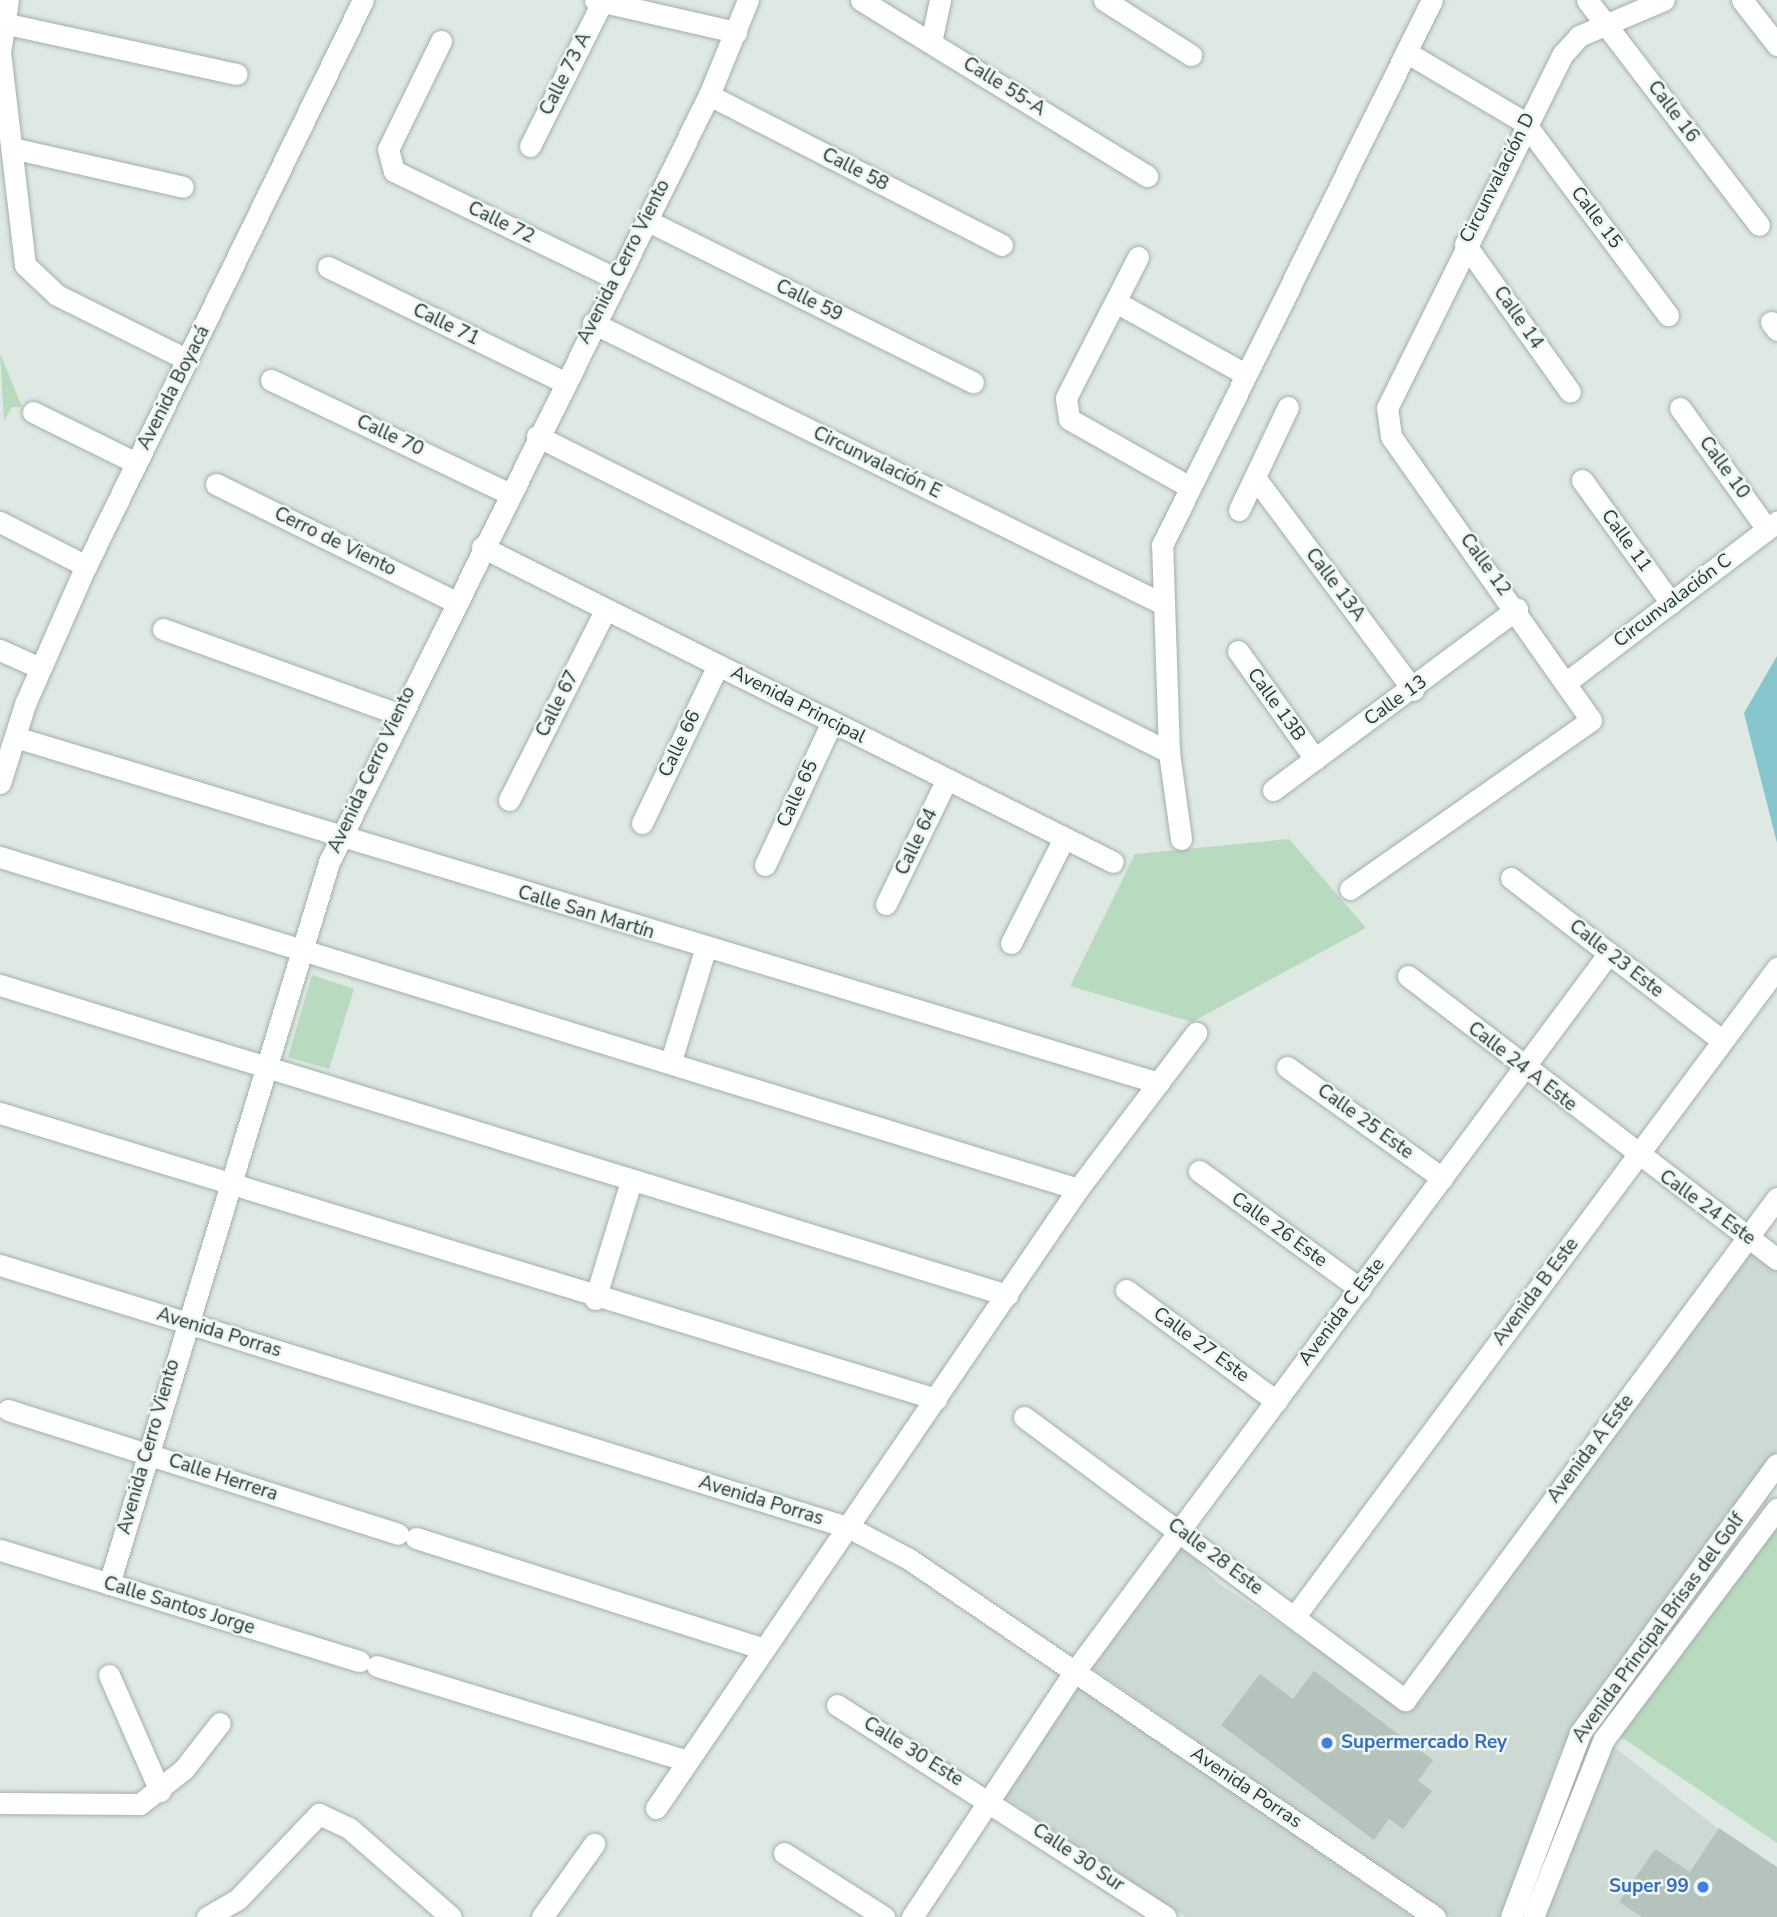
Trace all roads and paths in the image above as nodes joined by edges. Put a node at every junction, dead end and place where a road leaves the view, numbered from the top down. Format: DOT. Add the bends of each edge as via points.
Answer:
graph roads {
  1 [pos="8,0"];
  2 [pos="363,0"];
  3 [pos="747,0"];
  4 [pos="861,0"];
  5 [pos="940,0"];
  6 [pos="1104,0"];
  7 [pos="1432,0"];
  8 [pos="1587,0"];
  9 [pos="1664,0"];
  10 [pos="1742,0"];
  11 [pos="599,1"];
  12 [pos="1605,22"];
  13 [pos="3,23"];
  14 [pos="736,32"];
  15 [pos="442,41"];
  16 [pos="931,41"];
  17 [pos="1777,45"];
  18 [pos="1406,51"];
  19 [pos="1191,55"];
  20 [pos="237,74"];
  21 [pos="709,95"];
  22 [pos="1524,122"];
  23 [pos="530,146"];
  24 [pos="12,148"];
  25 [pos="1147,176"];
  26 [pos="183,187"];
  27 [pos="646,220"];
  28 [pos="1759,225"];
  29 [pos="1002,244"];
  30 [pos="1465,244"];
  31 [pos="1138,257"];
  32 [pos="328,268"];
  33 [pos="616,279"];
  34 [pos="1116,302"];
  35 [pos="1668,314"];
  36 [pos="593,323"];
  37 [pos="188,360"];
  38 [pos="1245,374"];
  39 [pos="271,380"];
  40 [pos="564,382"];
  41 [pos="973,382"];
  42 [pos="1570,392"];
  43 [pos="1288,407"];
  44 [pos="1387,408"];
  45 [pos="1680,408"];
  46 [pos="33,412"];
  47 [pos="537,436"];
  48 [pos="136,463"];
  49 [pos="1256,480"];
  50 [pos="1582,480"];
  51 [pos="216,484"];
  52 [pos="1188,486"];
  53 [pos="508,493"];
  54 [pos="1239,510"];
  55 [pos="0,522"];
  56 [pos="1772,525"];
  57 [pos="482,547"];
  58 [pos="86,566"];
  59 [pos="454,601"];
  60 [pos="1161,603"];
  61 [pos="1671,603"];
  62 [pos="606,609"];
  63 [pos="1517,609"];
  64 [pos="163,629"];
  65 [pos="0,650"];
  66 [pos="1238,651"];
  67 [pos="718,664"];
  68 [pos="40,668"];
  69 [pos="1568,681"];
  70 [pos="1413,690"];
  71 [pos="398,714"];
  72 [pos="832,722"];
  73 [pos="15,737"];
  74 [pos="1169,752"];
  75 [pos="1315,759"];
  76 [pos="947,779"];
  77 [pos="0,783"];
  78 [pos="1273,790"];
  79 [pos="509,800"];
  80 [pos="642,823"];
  81 [pos="340,837"];
  82 [pos="1064,838"];
  83 [pos="1181,839"];
  84 [pos="0,857"];
  85 [pos="1113,862"];
  86 [pos="765,865"];
  87 [pos="1511,878"];
  88 [pos="1350,889"];
  89 [pos="886,904"];
  90 [pos="1011,943"];
  91 [pos="301,949"];
  92 [pos="705,950"];
  93 [pos="1609,953"];
  94 [pos="1777,968"];
  95 [pos="1408,976"];
  96 [pos="0,985"];
  97 [pos="1196,1033"];
  98 [pos="1721,1040"];
  99 [pos="671,1061"];
  100 [pos="265,1067"];
  101 [pos="1287,1067"];
  102 [pos="1522,1068"];
  103 [pos="1160,1083"];
  104 [pos="0,1113"];
  105 [pos="1637,1156"];
  106 [pos="1199,1171"];
  107 [pos="1442,1178"];
  108 [pos="631,1181"];
  109 [pos="229,1186"];
  110 [pos="1078,1189"];
  111 [pos="1777,1198"];
  112 [pos="1748,1237"];
  113 [pos="1777,1259"];
  114 [pos="0,1265"];
  115 [pos="1360,1289"];
  116 [pos="1126,1290"];
  117 [pos="1007,1295"];
  118 [pos="595,1298"];
  119 [pos="185,1323"];
  120 [pos="936,1399"];
  121 [pos="1276,1401"];
  122 [pos="8,1410"];
  123 [pos="1024,1417"];
  124 [pos="147,1454"];
  125 [pos="1777,1465"];
  126 [pos="1777,1509"];
  127 [pos="850,1528"];
  128 [pos="1180,1531"];
  129 [pos="0,1550"];
  130 [pos="109,1584"];
  131 [pos="1295,1616"];
  132 [pos="763,1649"];
  133 [pos="1076,1671"];
  134 [pos="109,1675"];
  135 [pos="1405,1700"];
  136 [pos="837,1705"];
  137 [pos="220,1723"];
  138 [pos="687,1761"];
  139 [pos="160,1791"];
  140 [pos="3,1797"];
  141 [pos="990,1800"];
  142 [pos="656,1808"];
  143 [pos="594,1844"];
  144 [pos="784,1853"];
  145 [pos="221,1914"];
  146 [pos="451,1917"];
  147 [pos="542,1917"];
  148 [pos="884,1917"];
  149 [pos="912,1917"];
  150 [pos="1166,1917"];
  151 [pos="1435,1917"];
  152 [pos="1510,1917"];
  153 [pos="1533,1917"];
  1 -- 13 [label="street"];
  2 -- 37 [label="street, Avenida Boyacá"];
  3 -- 14 [label="street, Avenida Cerro Viento"];
  4 -- 16 [label="street, Calle 55-A"];
  5 -- 16 [label="street"];
  6 -- 19 [label="street"];
  7 -- 18 [label="street"];
  8 -- 12 [label="street, Calle 16"];
  9 -- 12 [label="street, Circunvalación D"];
  10 -- 17 [label="street"];
  11 -- 14 [label="street"];
  11 -- 23 [label="street, Calle 73 A"];
  12 -- 22 [label="street, Circunvalación D" via="1570,45"];
  12 -- 28 [label="street, Calle 16"];
  13 -- 20 [label="street"];
  13 -- 24 [label="street"];
  14 -- 21 [label="street, Avenida Cerro Viento"];
  15 -- 33 [label="street, Calle 72" via="388,149 394,170"];
  16 -- 25 [label="street, Calle 55-A"];
  18 -- 22 [label="street"];
  18 -- 38 [label="street"];
  21 -- 27 [label="street, Avenida Cerro Viento"];
  21 -- 29 [label="street, Calle 58"];
  22 -- 30 [label="street, Circunvalación D"];
  22 -- 35 [label="street, Calle 15"];
  24 -- 26 [label="street"];
  24 -- 37 [label="street" via="25,265 38,283"];
  27 -- 33 [label="street, Avenida Cerro Viento"];
  27 -- 41 [label="street, Calle 59"];
  30 -- 42 [label="street, Calle 14"];
  30 -- 44 [label="street, Circunvalación D"];
  31 -- 34 [label="street"];
  32 -- 40 [label="street, Calle 71"];
  33 -- 36 [label="street, Avenida Cerro Viento"];
  34 -- 38 [label="street"];
  34 -- 52 [label="street" via="1066,398 1069,419"];
  36 -- 40 [label="street, Avenida Cerro Viento"];
  36 -- 60 [label="street, Circunvalación E"];
  37 -- 48 [label="street, Avenida Boyacá"];
  38 -- 52 [label="street"];
  39 -- 53 [label="street, Calle 70"];
  40 -- 47 [label="street, Avenida Cerro Viento"];
  43 -- 49 [label="street"];
  44 -- 63 [label="street, Calle 12" via="1391,436"];
  45 -- 56 [label="street, Calle 10"];
  46 -- 48 [label="street"];
  47 -- 53 [label="street, Avenida Cerro Viento"];
  47 -- 74 [label="street"];
  48 -- 58 [label="street, Avenida Boyacá"];
  49 -- 54 [label="street"];
  49 -- 70 [label="street, Calle 13A"];
  50 -- 61 [label="street, Calle 11"];
  51 -- 59 [label="street, Cerro de Viento"];
  52 -- 60 [label="street" via="1162,545"];
  53 -- 57 [label="street, Avenida Cerro Viento"];
  55 -- 58 [label="street"];
  56 -- 61 [label="street, Circunvalación C"];
  57 -- 59 [label="street, Avenida Cerro Viento"];
  57 -- 62 [label="street, Avenida Principal"];
  58 -- 68 [label="street, Avenida Boyacá"];
  59 -- 71 [label="street, Avenida Cerro Viento"];
  60 -- 74 [label="street"];
  61 -- 69 [label="street, Circunvalación C"];
  62 -- 67 [label="street, Avenida Principal"];
  62 -- 79 [label="street, Calle 67"];
  63 -- 69 [label="street, Calle 12"];
  63 -- 70 [label="street, Calle 13"];
  64 -- 71 [label="street"];
  65 -- 68 [label="street"];
  66 -- 75 [label="street, Calle 13B"];
  67 -- 72 [label="street, Avenida Principal"];
  67 -- 80 [label="street, Calle 66"];
  68 -- 73 [label="street, Avenida Boyacá"];
  69 -- 88 [label="street, Calle 12" via="1591,720"];
  70 -- 75 [label="street, Calle 13"];
  71 -- 81 [label="street, Avenida Cerro Viento"];
  72 -- 76 [label="street, Avenida Principal"];
  72 -- 86 [label="street, Calle 65"];
  73 -- 77 [label="street, Avenida Boyacá"];
  73 -- 81 [label="street, Calle San Martín"];
  74 -- 83 [label="street"];
  75 -- 78 [label="street, Calle 13"];
  76 -- 82 [label="street, Avenida Principal"];
  76 -- 89 [label="street, Calle 64"];
  81 -- 91 [label="street, Avenida Cerro Viento"];
  81 -- 92 [label="street, Calle San Martín"];
  82 -- 85 [label="street, Avenida Principal"];
  82 -- 90 [label="street"];
  84 -- 91 [label="street"];
  87 -- 93 [label="street, Calle 23 Este"];
  91 -- 99 [label="street"];
  91 -- 100 [label="street, Avenida Cerro Viento"];
  92 -- 99 [label="street"];
  92 -- 103 [label="street, Calle San Martín"];
  93 -- 98 [label="street, Calle 23 Este"];
  93 -- 102 [label="street, Avenida C Este"];
  94 -- 98 [label="street, Avenida B Este"];
  95 -- 102 [label="street, Calle 24 A Este"];
  96 -- 100 [label="street"];
  97 -- 103 [label="street"];
  98 -- 105 [label="street, Avenida B Este"];
  99 -- 110 [label="street"];
  100 -- 108 [label="street"];
  100 -- 109 [label="street, Avenida Cerro Viento"];
  101 -- 107 [label="street, Calle 25 Este"];
  102 -- 105 [label="street, Calle 24 A Este"];
  102 -- 107 [label="street, Avenida C Este"];
  103 -- 110 [label="street"];
  104 -- 109 [label="street"];
  105 -- 112 [label="street, Calle 24 Este"];
  105 -- 131 [label="street, Avenida B Este"];
  106 -- 115 [label="street, Calle 26 Este"];
  107 -- 115 [label="street, Avenida C Este"];
  108 -- 117 [label="street"];
  108 -- 118 [label="street"];
  109 -- 118 [label="street"];
  109 -- 119 [label="street, Avenida Cerro Viento"];
  110 -- 117 [label="street"];
  111 -- 112 [label="street, Avenida A Este"];
  112 -- 113 [label="street, Calle 24 Este"];
  112 -- 135 [label="street, Avenida A Este"];
  114 -- 119 [label="street, Avenida Porras"];
  115 -- 121 [label="street, Avenida C Este"];
  116 -- 121 [label="street, Calle 27 Este"];
  117 -- 120 [label="street"];
  118 -- 120 [label="street"];
  119 -- 124 [label="street, Avenida Cerro Viento"];
  119 -- 127 [label="street, Avenida Porras"];
  120 -- 127 [label="street"];
  121 -- 128 [label="street, Avenida C Este"];
  122 -- 124 [label="street, Calle Herrera"];
  123 -- 128 [label="street, Calle 28 Este"];
  124 -- 130 [label="street, Avenida Cerro Viento"];
  124 -- 132 [label="street, Calle Herrera"];
  125 -- 152 [label="street, Avenida Principal Brisas del Golf" via="1580,1733"];
  126 -- 153 [label="street, Avenida Principal Brisas del Golf" via="1604,1739"];
  127 -- 132 [label="street"];
  127 -- 133 [label="street, Avenida Porras" via="909,1559"];
  128 -- 131 [label="street, Calle 28 Este"];
  128 -- 133 [label="street, Avenida C Este"];
  129 -- 130 [label="street, Calle Santos Jorge"];
  130 -- 138 [label="street, Calle Santos Jorge"];
  131 -- 135 [label="street, Calle 28 Este"];
  132 -- 138 [label="street"];
  133 -- 141 [label="street, Avenida C Este"];
  133 -- 151 [label="street, Avenida Porras"];
  134 -- 139 [label="street"];
  136 -- 141 [label="street, Calle 30 Este"];
  137 -- 139 [label="street"];
  138 -- 142 [label="street"];
  139 -- 140 [label="street" via="125,1807"];
  141 -- 149 [label="street, Avenida C Este"];
  141 -- 150 [label="street, Calle 30 Sur"];
  143 -- 147 [label="street"];
  144 -- 148 [label="street"];
  145 -- 146 [label="street" via="310,1819 331,1816"];
}
